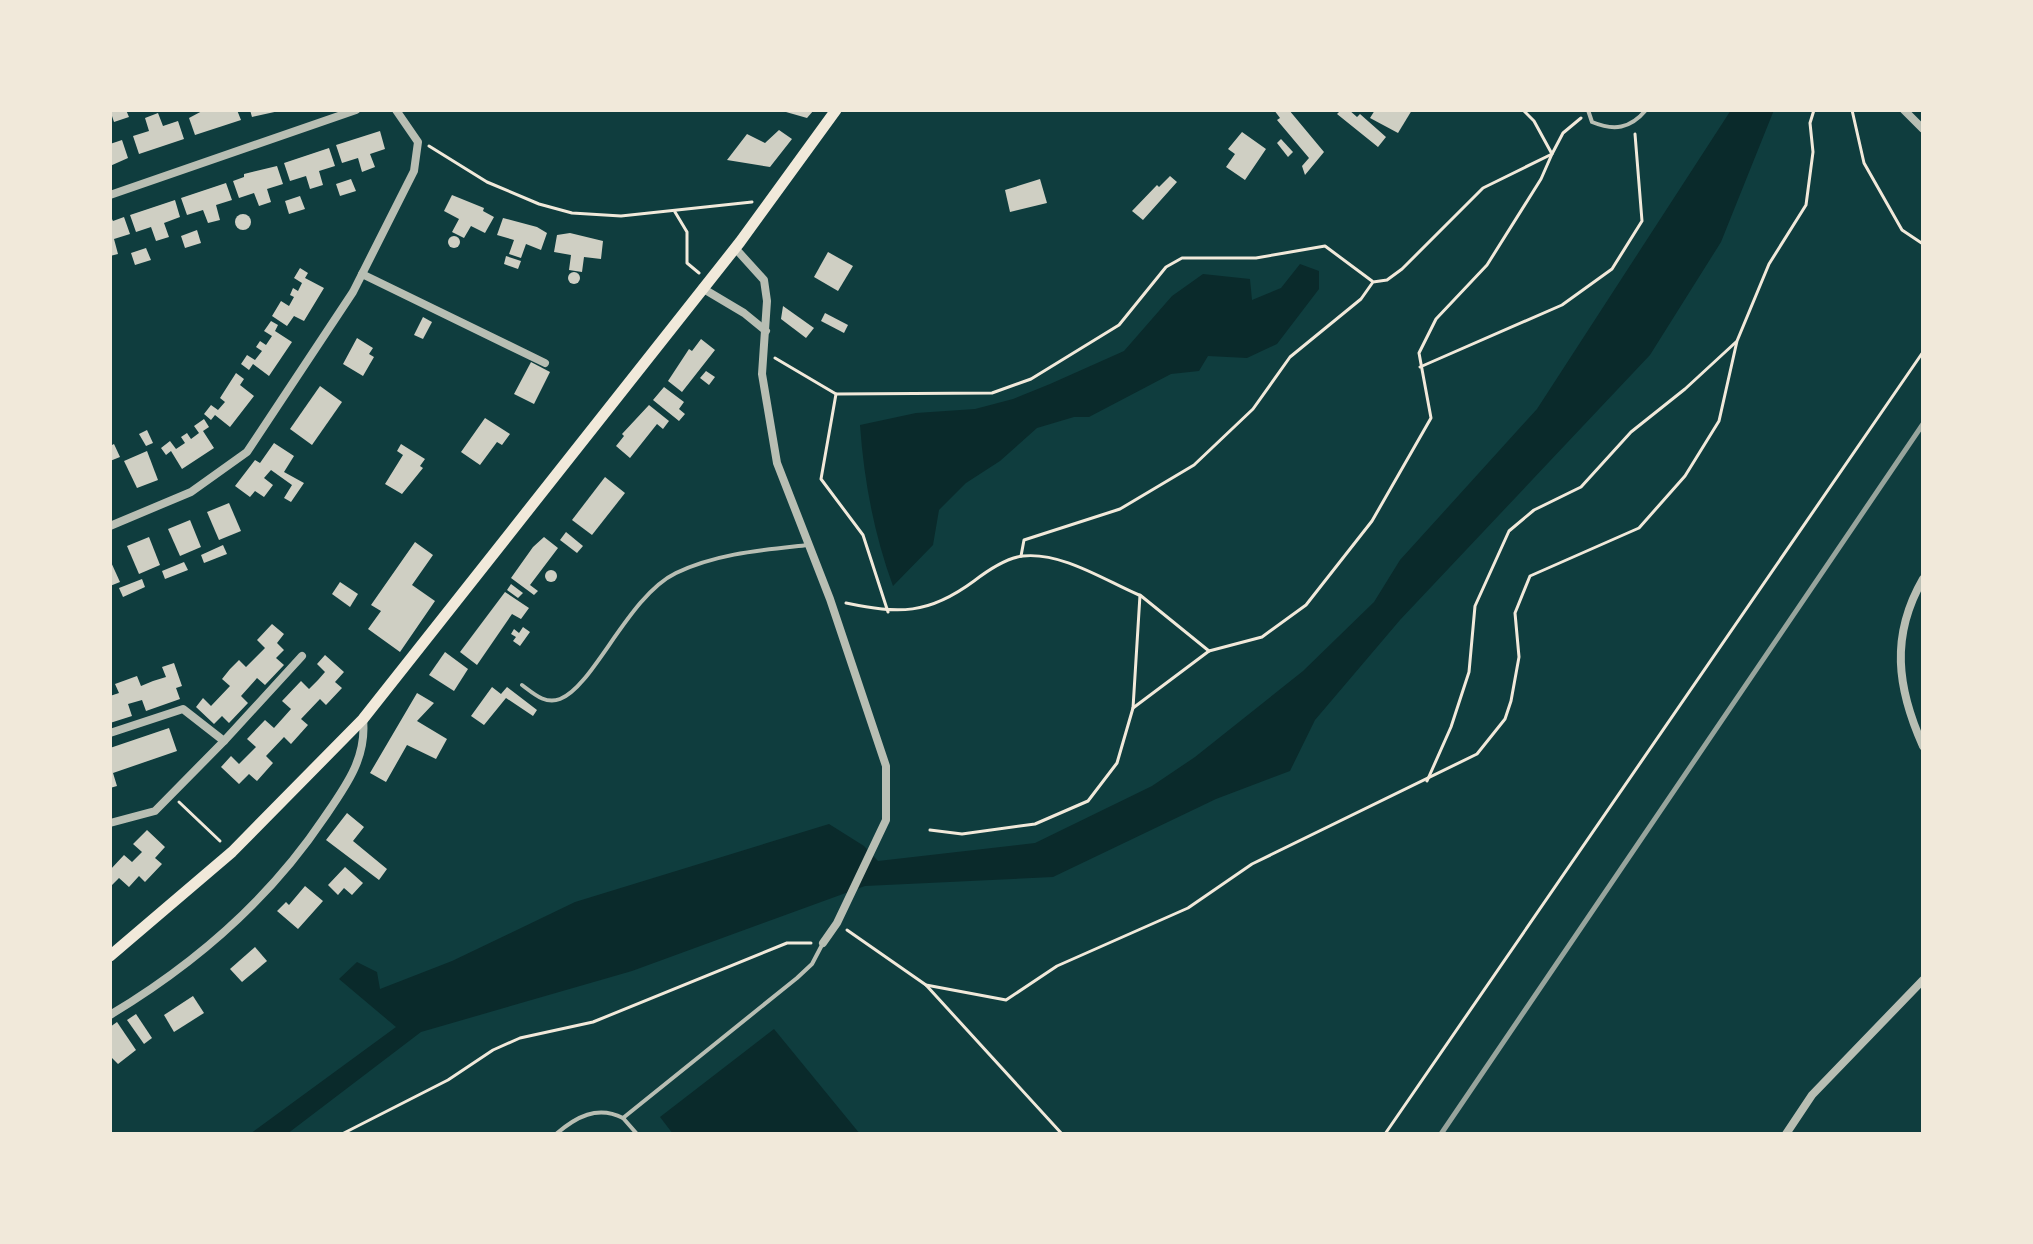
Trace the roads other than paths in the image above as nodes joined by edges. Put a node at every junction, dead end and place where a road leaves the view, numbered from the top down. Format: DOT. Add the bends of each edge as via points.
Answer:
graph roads {
  1 [pos="356,110"];
  2 [pos="396,110"];
  3 [pos="836,110"];
  4 [pos="1646,110"];
  5 [pos="1904,110"];
  6 [pos="1588,111"];
  7 [pos="1923,129"];
  8 [pos="110,195"];
  9 [pos="735,248"];
  10 [pos="362,274"];
  11 [pos="706,283"];
  12 [pos="766,331"];
  13 [pos="545,363"];
  14 [pos="110,526"];
  15 [pos="808,545"];
  16 [pos="1923,579"];
  17 [pos="302,656"];
  18 [pos="522,685"];
  19 [pos="363,719"];
  20 [pos="110,733"];
  21 [pos="224,741"];
  22 [pos="1923,746"];
  23 [pos="110,823"];
  24 [pos="823,943"];
  25 [pos="110,956"];
  26 [pos="1923,980"];
  27 [pos="110,1015"];
  28 [pos="623,1118"];
  29 [pos="556,1134"];
  30 [pos="637,1134"];
  31 [pos="1786,1134"];
  1 -- 8 [label="street"];
  2 -- 10 [label="street" via="418,142 414,171"];
  3 -- 9 [label="main road"];
  4 -- 6 [label="lane" via="1635,124 1610,129 1592,122"];
  5 -- 7 [label="street"];
  9 -- 11 [label="main road"];
  9 -- 12 [label="street" via="764,280"];
  10 -- 13 [label="street"];
  10 -- 14 [label="street" via="247,452 191,492"];
  11 -- 12 [label="street"];
  11 -- 19 [label="main road"];
  12 -- 15 [label="street" via="762,374 770,434"];
  15 -- 18 [label="lane" via="736,552 674,574 635,607 577,686 559,699 541,699"];
  15 -- 24 [label="street" via="886,766 886,820"];
  16 -- 22 [label="street" via="1904,624 1899,663 1908,711"];
  17 -- 21 [label="street"];
  19 -- 25 [label="main road" via="232,852"];
  19 -- 27 [label="street" via="365,739 353,776 292,865 237,922"];
  20 -- 21 [label="street" via="183,709"];
  21 -- 23 [label="street" via="155,811"];
  24 -- 28 [label="lane" via="797,978"];
  26 -- 31 [label="street" via="1812,1095"];
  28 -- 29 [label="lane" via="592,1112"];
  28 -- 30 [label="lane"];
}
